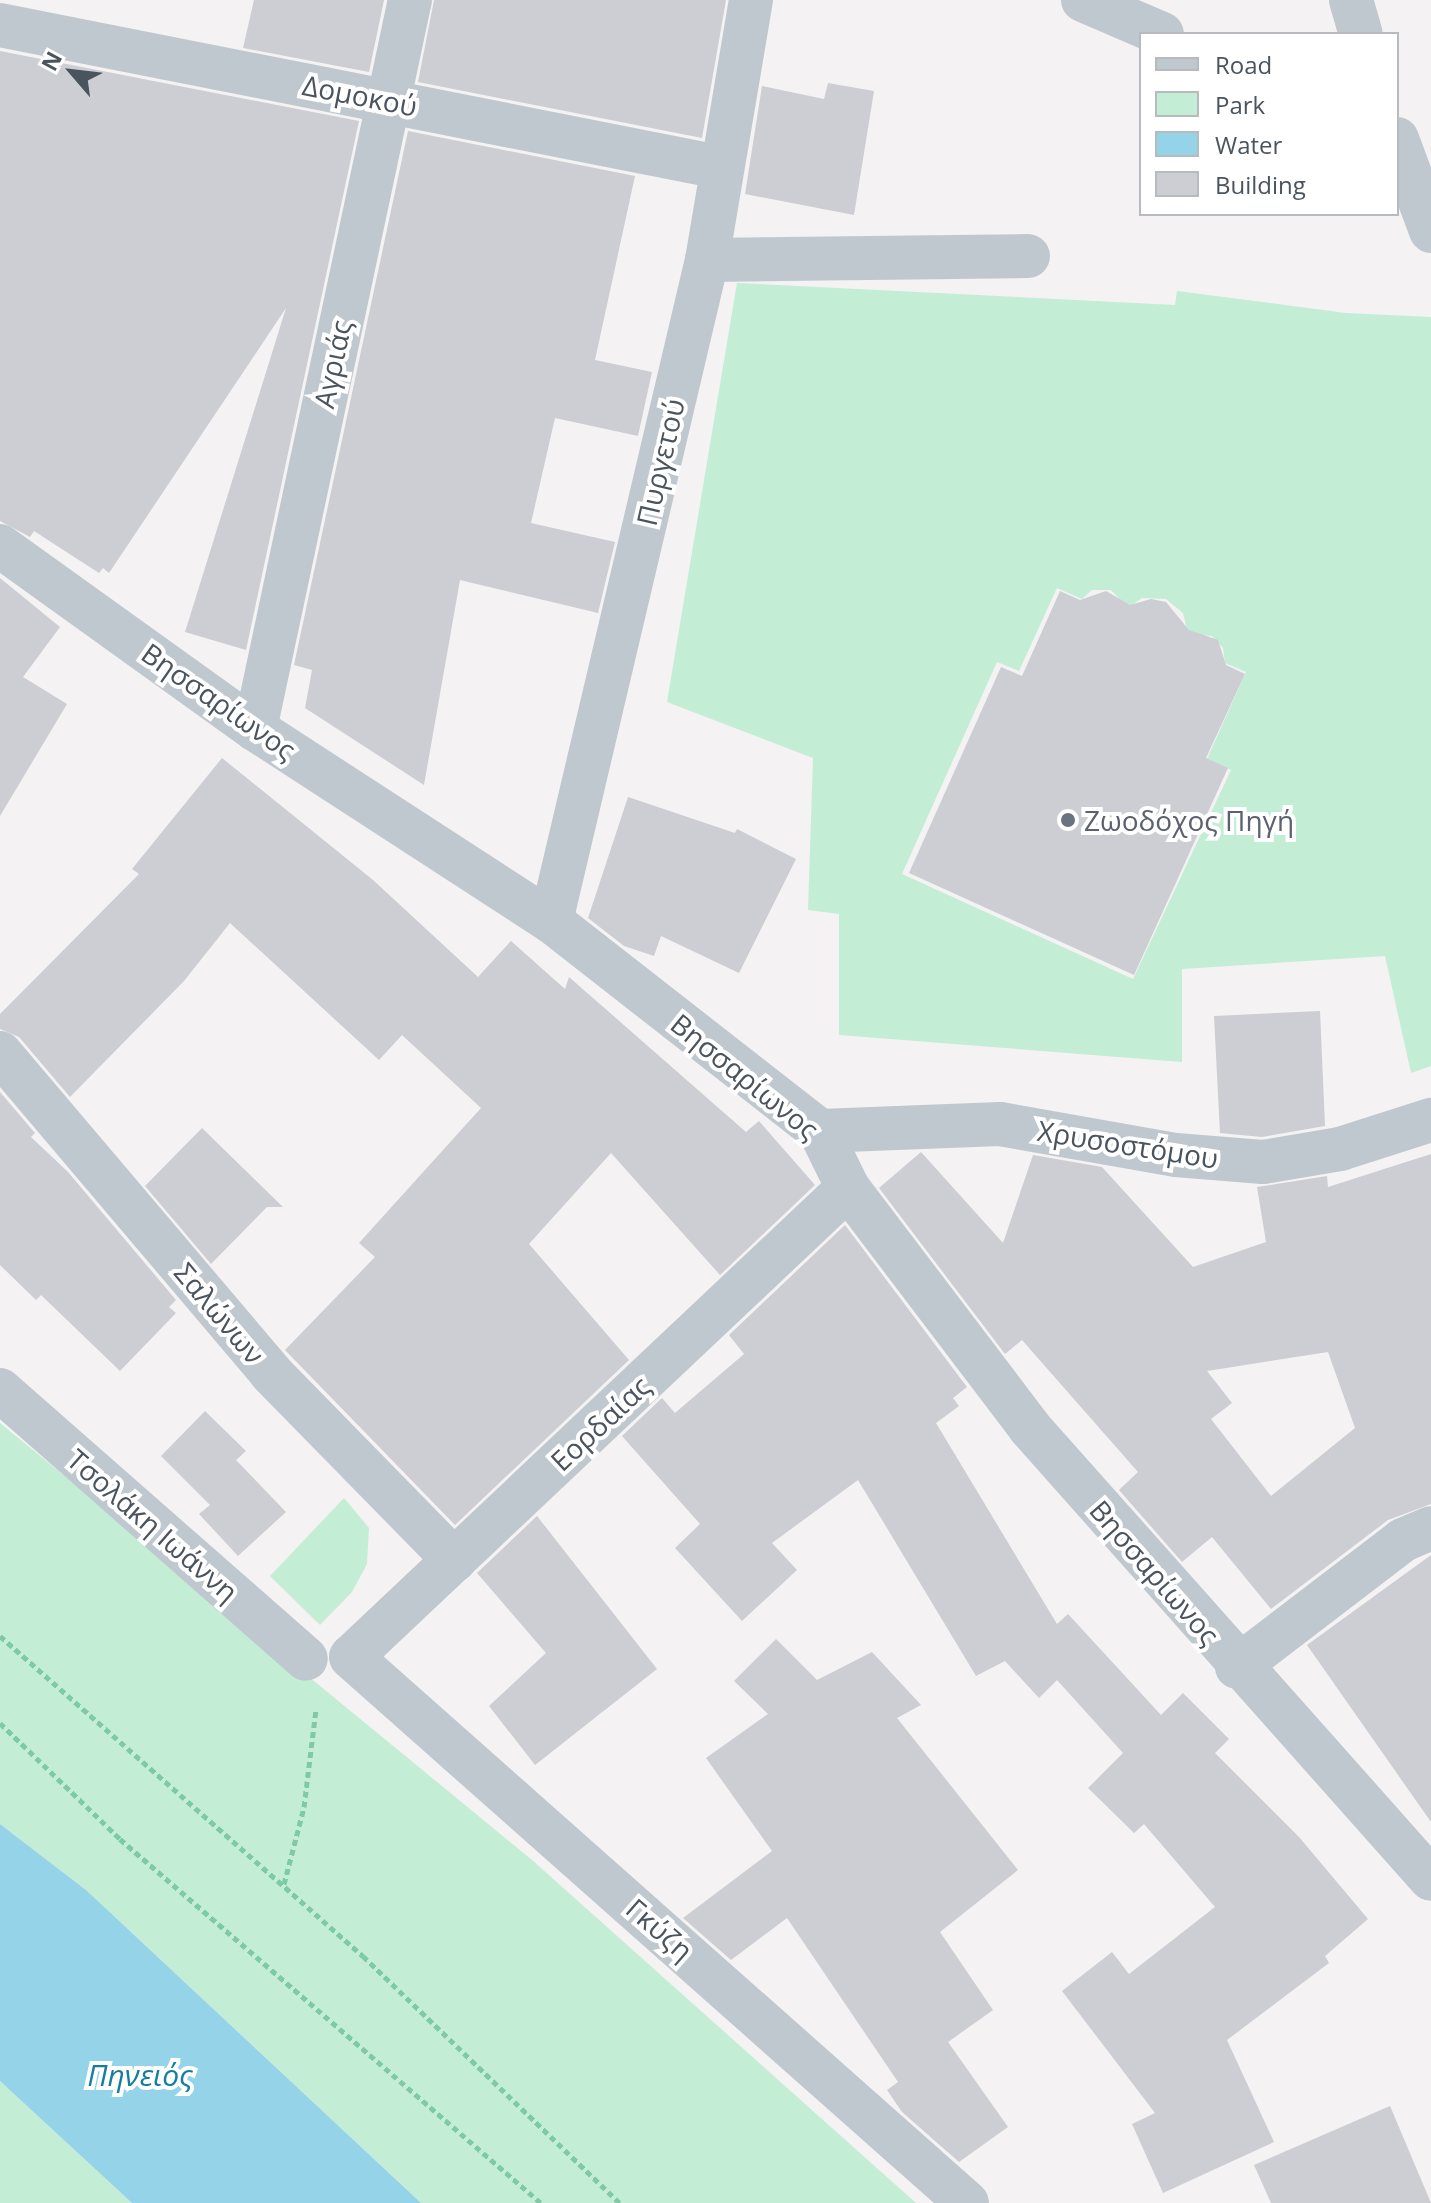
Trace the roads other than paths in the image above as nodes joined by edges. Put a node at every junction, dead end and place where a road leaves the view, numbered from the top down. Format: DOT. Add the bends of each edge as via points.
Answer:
graph roads {
  1 [pos="410,0"];
  2 [pos="751,0"];
  3 [pos="1083,0"];
  4 [pos="1351,0"];
  5 [pos="0,25"];
  6 [pos="1157,32"];
  7 [pos="1360,32"];
  8 [pos="387,100"];
  9 [pos="1399,144"];
  10 [pos="719,167"];
  11 [pos="1431,231"];
  12 [pos="1028,256"];
  13 [pos="707,260"];
  14 [pos="0,546"];
  15 [pos="255,729"];
  16 [pos="551,921"];
  17 [pos="0,1053"];
  18 [pos="1431,1120"];
  19 [pos="820,1131"];
  20 [pos="848,1188"];
  21 [pos="0,1390"];
  22 [pos="1431,1528"];
  23 [pos="454,1560"];
  24 [pos="351,1657"];
  25 [pos="306,1659"];
  26 [pos="1237,1667"];
  27 [pos="1431,1879"];
  28 [pos="967,2203"];
  1 -- 8 [label="street, Αγριάς"];
  2 -- 10 [label="street, Πυργετού"];
  3 -- 6 [label="street"];
  4 -- 7 [label="street"];
  5 -- 8 [label="street, Δομοκού"];
  8 -- 10 [label="street, Δομοκού"];
  8 -- 15 [label="street, Αγριάς"];
  9 -- 11 [label="street"];
  10 -- 13 [label="street, Πυργετού"];
  12 -- 13 [label="street"];
  13 -- 16 [label="street, Πυργετού"];
  14 -- 15 [label="street, Βησσαρίωνος"];
  15 -- 16 [label="street, Βησσαρίωνος"];
  16 -- 19 [label="street, Βησσαρίωνος"];
  17 -- 23 [label="street, Σαλώνων" via="271,1373"];
  18 -- 19 [label="street, Χρυσοστόμου" via="1340,1149 1263,1162 1176,1155 1000,1124"];
  19 -- 20 [label="street, Βησσαρίωνος"];
  20 -- 23 [label="street, Εορδαίας"];
  20 -- 26 [label="street, Βησσαρίωνος" via="1030,1428"];
  21 -- 25 [label="street, Τσολάκη Ιωάννη"];
  22 -- 26 [label="street" via="1403,1540"];
  23 -- 24 [label="street, Εορδαίας"];
  24 -- 28 [label="street, Γκύζη"];
  26 -- 27 [label="street, Βησσαρίωνος"];
}
